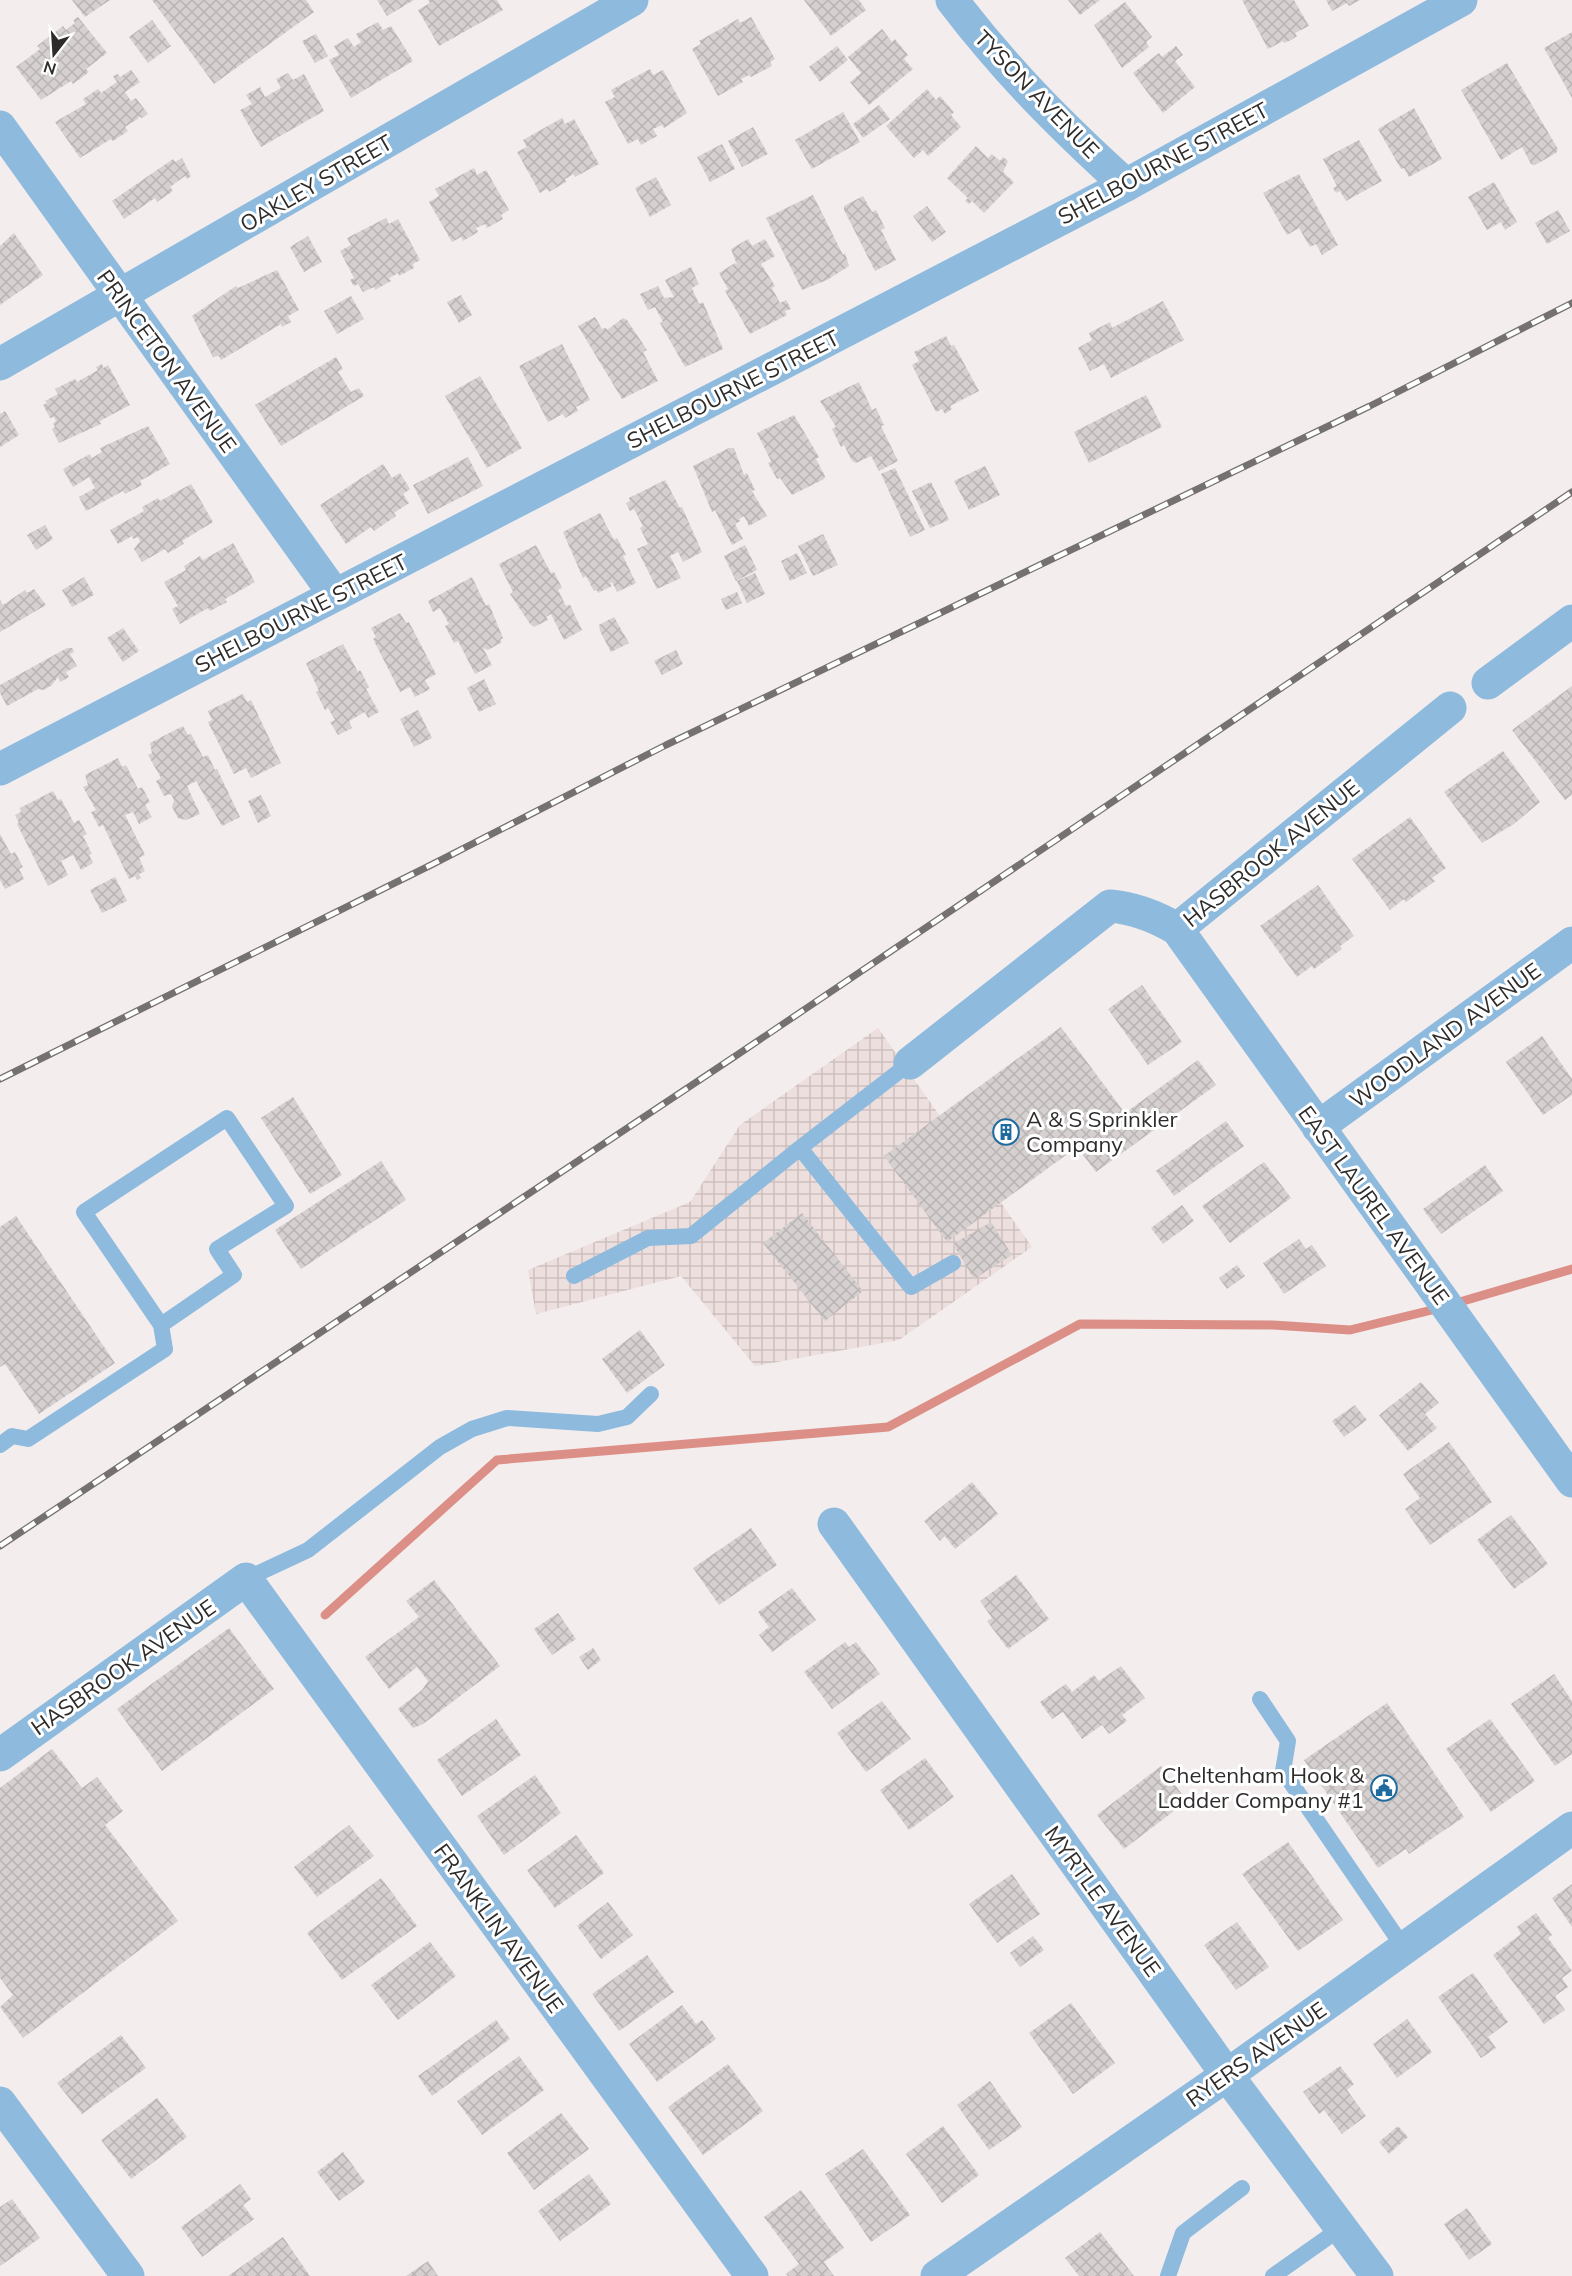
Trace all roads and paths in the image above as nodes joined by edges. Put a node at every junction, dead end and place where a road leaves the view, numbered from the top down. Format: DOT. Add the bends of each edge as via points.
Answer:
graph roads {
  1 [pos="632,0"];
  2 [pos="952,0"];
  3 [pos="1461,0"];
  4 [pos="0,127"];
  5 [pos="1126,185"];
  6 [pos="121,297"];
  7 [pos="0,364"];
  8 [pos="335,595"];
  9 [pos="1572,621"];
  10 [pos="1488,683"];
  11 [pos="1450,708"];
  12 [pos="0,769"];
  13 [pos="1177,928"];
  14 [pos="1572,943"];
  15 [pos="910,1063"];
  16 [pos="1318,1127"];
  17 [pos="800,1148"];
  18 [pos="953,1263"];
  19 [pos="574,1276"];
  20 [pos="161,1325"];
  21 [pos="651,1394"];
  22 [pos="0,1445"];
  23 [pos="1572,1481"];
  24 [pos="834,1524"];
  25 [pos="246,1579"];
  26 [pos="1260,1699"];
  27 [pos="0,1755"];
  28 [pos="1572,1828"];
  29 [pos="1404,1948"];
  30 [pos="1227,2075"];
  31 [pos="0,2103"];
  32 [pos="1242,2188"];
  33 [pos="1341,2228"];
  34 [pos="128,2276"];
  35 [pos="752,2276"];
  36 [pos="937,2276"];
  37 [pos="1168,2276"];
  38 [pos="1273,2276"];
  39 [pos="1377,2276"];
  1 -- 6 [label="street, OAKLEY STREET"];
  2 -- 5 [label="street, TYSON AVENUE" via="994,56 1052,117"];
  3 -- 5 [label="street, SHELBOURNE STREET"];
  4 -- 6 [label="street, PRINCETON AVENUE"];
  5 -- 8 [label="street, SHELBOURNE STREET"];
  6 -- 7 [label="street, OAKLEY STREET"];
  6 -- 8 [label="street, PRINCETON AVENUE"];
  8 -- 12 [label="street, SHELBOURNE STREET"];
  9 -- 10 [label="street"];
  11 -- 13 [label="street, HASBROOK AVENUE"];
  13 -- 15 [label="street, HASBROOK AVENUE" via="1156,916 1110,906"];
  13 -- 16 [label="street, EAST LAUREL AVENUE"];
  14 -- 16 [label="street, WOODLAND AVENUE"];
  15 -- 17 [label="lane"];
  16 -- 23 [label="street, EAST LAUREL AVENUE"];
  17 -- 18 [label="lane" via="911,1287"];
  17 -- 19 [label="lane" via="692,1236 648,1238"];
  20 -- 20 [label="lane" via="84,1212 227,1118 286,1206 217,1249 234,1275"];
  20 -- 22 [label="lane" via="165,1349 28,1439 12,1436"];
  21 -- 25 [label="lane" via="627,1417 598,1424 507,1418 472,1429 440,1447 308,1550"];
  24 -- 30 [label="street, MYRTLE AVENUE"];
  25 -- 27 [label="street, HASBROOK AVENUE"];
  25 -- 35 [label="street, FRANKLIN AVENUE"];
  26 -- 29 [label="lane" via="1288,1741 1283,1771"];
  28 -- 29 [label="street, RYERS AVENUE"];
  29 -- 30 [label="street, RYERS AVENUE"];
  30 -- 33 [label="street, MYRTLE AVENUE"];
  30 -- 36 [label="street, RYERS AVENUE"];
  31 -- 34 [label="street"];
  32 -- 37 [label="lane" via="1184,2233"];
  33 -- 38 [label="lane"];
  33 -- 39 [label="street, MYRTLE AVENUE"];
}
